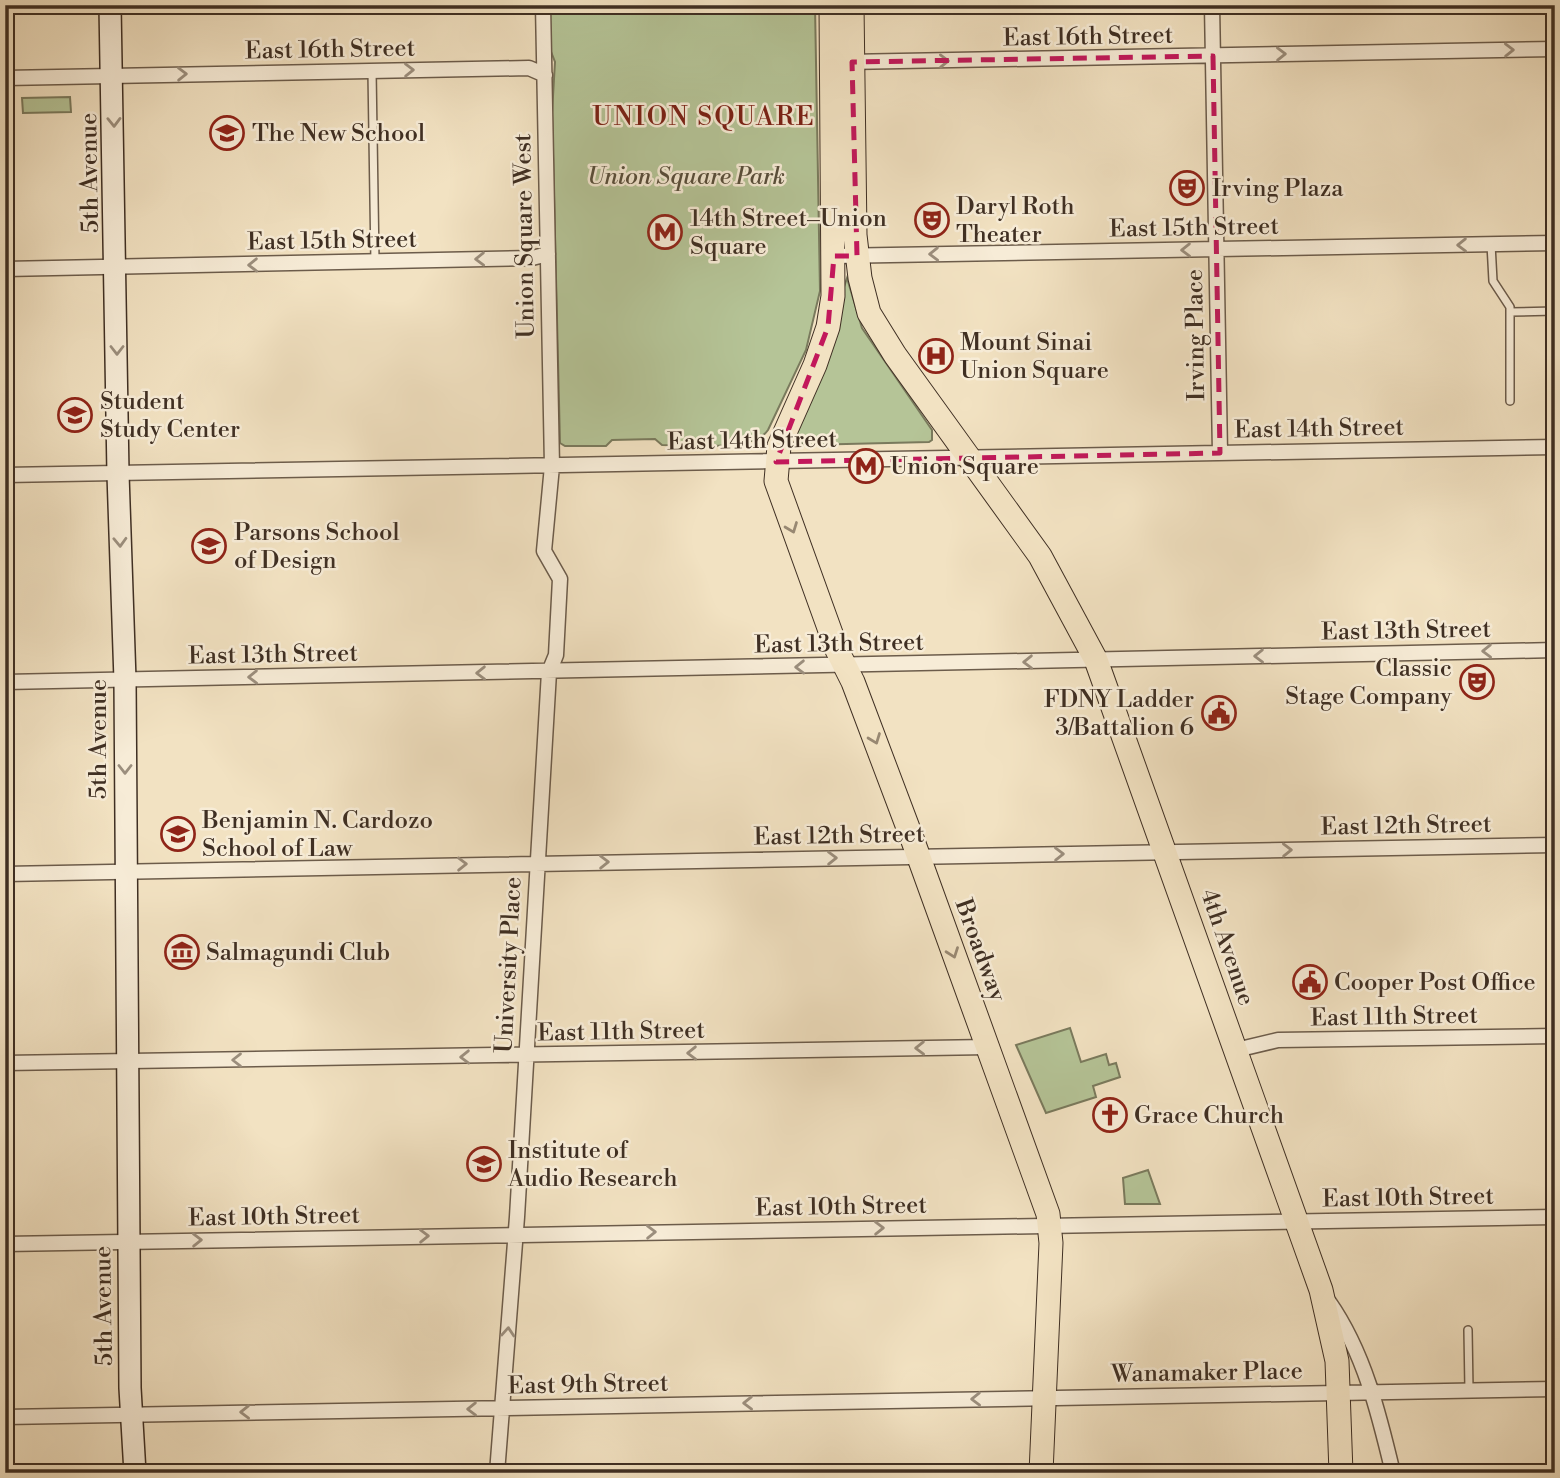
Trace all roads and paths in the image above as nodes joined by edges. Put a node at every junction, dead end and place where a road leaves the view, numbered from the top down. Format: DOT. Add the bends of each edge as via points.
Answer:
graph roads {
  1 [pos="110,5"];
  2 [pos="543,5"];
  3 [pos="831,5"];
  4 [pos="852,5"];
  5 [pos="1212,5"];
  6 [pos="1555,49"];
  7 [pos="1213,56"];
  8 [pos="842,62"];
  9 [pos="372,71"];
  10 [pos="545,75"];
  11 [pos="113,76"];
  12 [pos="5,78"];
  13 [pos="1555,243"];
  14 [pos="1491,244"];
  15 [pos="1216,249"];
  16 [pos="548,254"];
  17 [pos="846,256"];
  18 [pos="375,262"];
  19 [pos="117,268"];
  20 [pos="5,269"];
  21 [pos="1555,311"];
  22 [pos="1510,312"];
  23 [pos="1510,401"];
  24 [pos="1555,447"];
  25 [pos="1220,453"];
  26 [pos="970,459"];
  27 [pos="776,462"];
  28 [pos="552,466"];
  29 [pos="118,474"];
  30 [pos="5,475"];
  31 [pos="1555,650"];
  32 [pos="1096,660"];
  33 [pos="845,666"];
  34 [pos="549,672"];
  35 [pos="125,680"];
  36 [pos="5,682"];
  37 [pos="1555,845"];
  38 [pos="1165,852"];
  39 [pos="918,856"];
  40 [pos="536,863"];
  41 [pos="125,871"];
  42 [pos="5,874"];
  43 [pos="1555,1036"];
  44 [pos="988,1047"];
  45 [pos="1236,1050"];
  46 [pos="526,1056"];
  47 [pos="128,1061"];
  48 [pos="5,1063"];
  49 [pos="1555,1217"];
  50 [pos="1296,1221"];
  51 [pos="1050,1225"];
  52 [pos="515,1235"];
  53 [pos="128,1242"];
  54 [pos="5,1244"];
  55 [pos="1321,1290"];
  56 [pos="1468,1330"];
  57 [pos="1555,1389"];
  58 [pos="1469,1391"];
  59 [pos="1339,1393"];
  60 [pos="1371,1393"];
  61 [pos="1044,1398"];
  62 [pos="502,1408"];
  63 [pos="132,1414"];
  64 [pos="5,1417"];
  65 [pos="135,1473"];
  66 [pos="497,1473"];
  67 [pos="1041,1473"];
  68 [pos="1341,1473"];
  69 [pos="1393,1473"];
  1 -- 11 [label="main road, 5th Avenue"];
  2 -- 10 [label="street, Union Square West"];
  3 -- 8 [label="main road"];
  4 -- 8 [label="main road"];
  5 -- 7 [label="street, Irving Place"];
  7 -- 6 [label="street, East 16th Street, one-way"];
  8 -- 7 [label="street, East 16th Street, one-way"];
  7 -- 15 [label="street, Irving Place"];
  8 -- 17 [label="main road"];
  9 -- 10 [label="street, East 16th Street, one-way" via="529,68"];
  11 -- 9 [label="street, East 16th Street, one-way"];
  9 -- 18 [label="lane"];
  10 -- 16 [label="street, Union Square West"];
  11 -- 12 [label="street, East 16th Street"];
  11 -- 19 [label="main road, 5th Avenue, one-way"];
  13 -- 14 [label="street, East 15th Street"];
  14 -- 15 [label="street, East 15th Street, one-way"];
  14 -- 22 [label="lane" via="1493,281"];
  15 -- 17 [label="street, East 15th Street, one-way"];
  15 -- 25 [label="street, Irving Place"];
  16 -- 18 [label="street, East 15th Street, one-way"];
  16 -- 28 [label="street, Union Square West"];
  17 -- 26 [label="main road, 4th Avenue" via="873,321"];
  17 -- 27 [label="main road" via="816,365 782,436"];
  18 -- 19 [label="street, East 15th Street, one-way"];
  19 -- 20 [label="street, East 15th Street"];
  19 -- 29 [label="main road, 5th Avenue, one-way"];
  21 -- 22 [label="lane"];
  22 -- 23 [label="lane"];
  24 -- 25 [label="street, East 14th Street"];
  25 -- 26 [label="street, East 14th Street"];
  26 -- 27 [label="street, East 14th Street"];
  26 -- 32 [label="main road, 4th Avenue" via="1040,556"];
  27 -- 28 [label="street, East 14th Street"];
  27 -- 33 [label="main road, Broadway, one-way" via="780,495"];
  28 -- 29 [label="street, East 14th Street"];
  28 -- 34 [label="street, University Place" via="544,551 560,579 556,655"];
  29 -- 30 [label="street, East 14th Street"];
  29 -- 35 [label="main road, 5th Avenue, one-way"];
  31 -- 32 [label="street, East 13th Street, one-way"];
  32 -- 33 [label="street, East 13th Street, one-way"];
  32 -- 38 [label="main road, 4th Avenue"];
  33 -- 34 [label="street, East 13th Street, one-way"];
  33 -- 39 [label="main road, Broadway, one-way"];
  34 -- 35 [label="street, East 13th Street, one-way"];
  34 -- 40 [label="street, University Place"];
  35 -- 36 [label="street, East 13th Street"];
  35 -- 41 [label="main road, 5th Avenue, one-way"];
  38 -- 37 [label="street, East 12th Street, one-way"];
  39 -- 38 [label="street, East 12th Street, one-way"];
  38 -- 45 [label="main road, 4th Avenue"];
  40 -- 39 [label="street, East 12th Street, one-way"];
  39 -- 44 [label="main road, Broadway, one-way"];
  41 -- 40 [label="street, East 12th Street, one-way"];
  40 -- 46 [label="street, University Place"];
  41 -- 42 [label="street, East 12th Street"];
  41 -- 47 [label="main road, 5th Avenue"];
  43 -- 45 [label="street, East 11th Street" via="1278,1040"];
  44 -- 46 [label="street, East 11th Street, one-way"];
  44 -- 51 [label="main road, Broadway"];
  45 -- 50 [label="main road, 4th Avenue"];
  46 -- 47 [label="street, East 11th Street, one-way"];
  46 -- 52 [label="street, University Place"];
  47 -- 48 [label="street, East 11th Street"];
  47 -- 53 [label="main road, 5th Avenue"];
  49 -- 50 [label="street, East 10th Street"];
  50 -- 51 [label="street, East 10th Street"];
  50 -- 55 [label="main road, 4th Avenue"];
  52 -- 51 [label="street, East 10th Street, one-way"];
  51 -- 61 [label="main road, Broadway"];
  53 -- 52 [label="street, East 10th Street, one-way"];
  62 -- 52 [label="street, University Place, one-way"];
  53 -- 54 [label="street, East 10th Street"];
  53 -- 63 [label="main road, 5th Avenue"];
  55 -- 59 [label="main road" via="1334,1341"];
  55 -- 60 [label="street, 4th Avenue" via="1346,1327"];
  56 -- 58 [label="lane"];
  57 -- 58 [label="street"];
  58 -- 60 [label="street"];
  59 -- 60 [label="street, Wanamaker Place"];
  59 -- 61 [label="street, Wanamaker Place"];
  59 -- 68 [label="main road"];
  60 -- 69 [label="street, 4th Avenue"];
  61 -- 62 [label="street, East 9th Street, one-way"];
  61 -- 67 [label="main road, Broadway"];
  62 -- 63 [label="street, East 9th Street, one-way"];
  62 -- 66 [label="street, University Place"];
  63 -- 64 [label="street, East 9th Street"];
  63 -- 65 [label="main road, 5th Avenue"];
}
